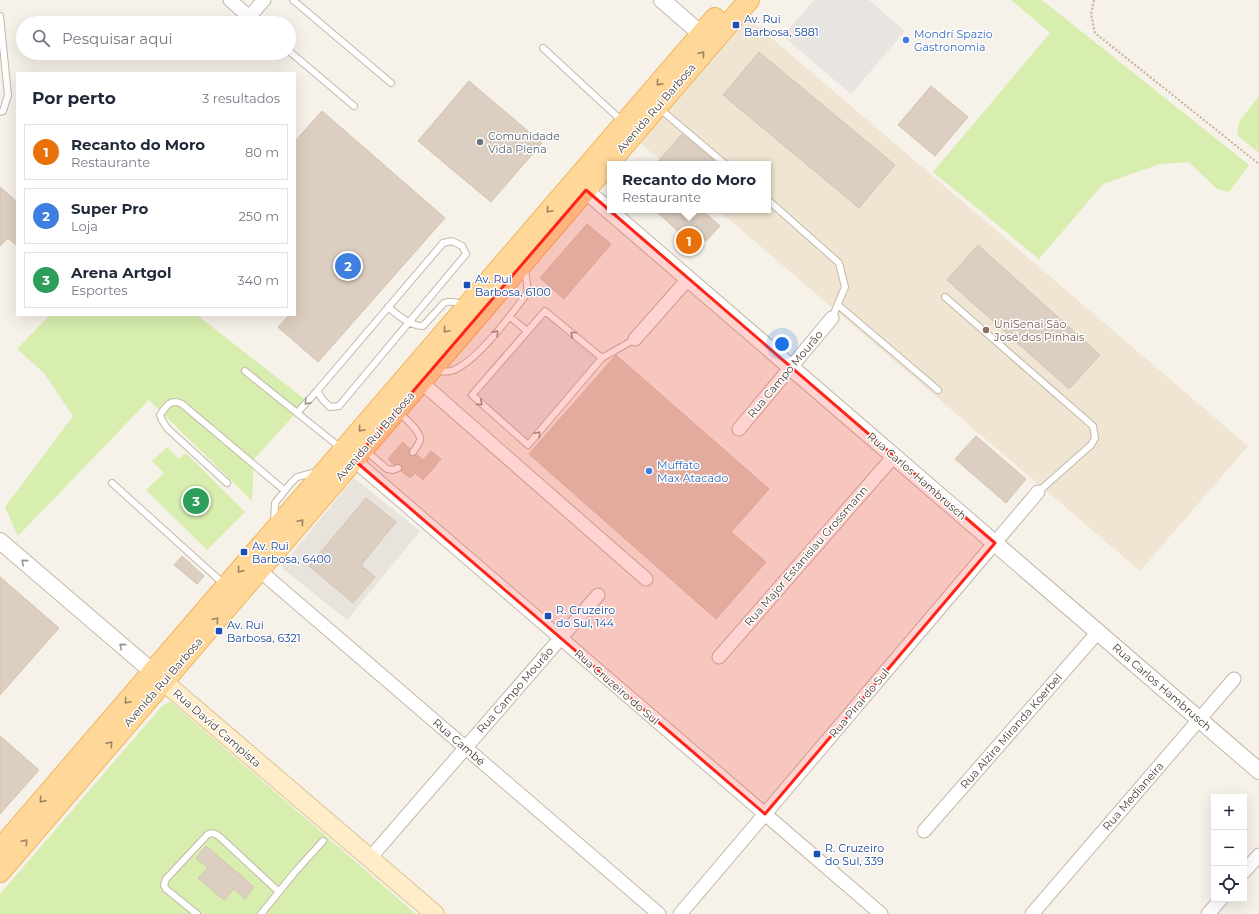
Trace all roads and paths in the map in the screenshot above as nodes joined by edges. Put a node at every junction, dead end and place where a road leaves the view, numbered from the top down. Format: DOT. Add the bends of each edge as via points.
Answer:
graph roads {
  1 [pos="230,0"];
  2 [pos="264,0"];
  3 [pos="293,0"];
  4 [pos="662,0"];
  5 [pos="731,0"];
  6 [pos="749,0"];
  7 [pos="1094,0"];
  8 [pos="0,16"];
  9 [pos="249,16"];
  10 [pos="252,16"];
  11 [pos="702,34"];
  12 [pos="543,48"];
  13 [pos="296,56"];
  14 [pos="391,83"];
  15 [pos="354,106"];
  16 [pos="657,107"];
  17 [pos="0,112"];
  18 [pos="624,123"];
  19 [pos="722,161"];
  20 [pos="1259,164"];
  21 [pos="580,186"];
  22 [pos="771,203"];
  23 [pos="607,209"];
  24 [pos="611,213"];
  25 [pos="524,262"];
  26 [pos="688,279"];
  27 [pos="945,297"];
  28 [pos="467,305"];
  29 [pos="838,305"];
  30 [pos="388,307"];
  31 [pos="510,317"];
  32 [pos="832,318"];
  33 [pos="410,322"];
  34 [pos="527,331"];
  35 [pos="635,339"];
  36 [pos="602,358"];
  37 [pos="791,367"];
  38 [pos="244,371"];
  39 [pos="425,377"];
  40 [pos="938,390"];
  41 [pos="317,391"];
  42 [pos="397,410"];
  43 [pos="298,413"];
  44 [pos="738,429"];
  45 [pos="413,452"];
  46 [pos="354,453"];
  47 [pos="894,456"];
  48 [pos="398,468"];
  49 [pos="325,471"];
  50 [pos="112,483"];
  51 [pos="227,483"];
  52 [pos="284,490"];
  53 [pos="1038,492"];
  54 [pos="274,530"];
  55 [pos="0,541"];
  56 [pos="995,543"];
  57 [pos="259,570"];
  58 [pos="646,579"];
  59 [pos="226,586"];
  60 [pos="598,595"];
  61 [pos="1098,632"];
  62 [pos="560,638"];
  63 [pos="719,657"];
  64 [pos="158,677"];
  65 [pos="1234,679"];
  66 [pos="1199,719"];
  67 [pos="465,748"];
  68 [pos="1259,771"];
  69 [pos="765,814"];
  70 [pos="924,831"];
  71 [pos="323,841"];
  72 [pos="0,849"];
  73 [pos="1259,855"];
  74 [pos="370,858"];
  75 [pos="1247,869"];
  76 [pos="0,872"];
  77 [pos="279,892"];
  78 [pos="1218,902"];
  79 [pos="197,914"];
  80 [pos="261,914"];
  81 [pos="435,914"];
  82 [pos="658,914"];
  83 [pos="680,914"];
  84 [pos="881,914"];
  85 [pos="1032,914"];
  86 [pos="1208,914"];
  1 -- 9 [label="street"];
  2 -- 10 [label="street"];
  3 -- 14 [label="lane"];
  4 -- 11 [label="street"];
  5 -- 11 [label="main road, Avenida Rui Barbosa"];
  16 -- 6 [label="main road, Avenida Rui Barbosa, one-way"];
  7 -- 20 [label="path" via="1091,14 1095,33"];
  8 -- 17 [label="lane" via="8,95 3,111"];
  11 -- 18 [label="main road, Avenida Rui Barbosa, one-way"];
  12 -- 18 [label="lane"];
  13 -- 15 [label="lane"];
  16 -- 19 [label="lane"];
  16 -- 21 [label="main road, Avenida Rui Barbosa"];
  18 -- 21 [label="main road, Avenida Rui Barbosa"];
  21 -- 23 [label="street, Rua Carlos Hambrusch"];
  21 -- 25 [label="main road, Avenida Rui Barbosa"];
  21 -- 28 [label="main road, Avenida Rui Barbosa, one-way"];
  22 -- 29 [label="lane" via="839,263 845,287"];
  24 -- 26 [label="street, Rua Carlos Hambrusch"];
  25 -- 31 [label="lane" via="528,292"];
  25 -- 39 [label="main road, Avenida Rui Barbosa"];
  26 -- 35 [label="street"];
  26 -- 37 [label="street, Rua Carlos Hambrusch"];
  27 -- 53 [label="lane" via="1093,426 1094,438 1091,445"];
  28 -- 33 [label="lane" via="444,303 423,326"];
  28 -- 46 [label="main road, Avenida Rui Barbosa, one-way"];
  29 -- 32 [label="lane"];
  29 -- 40 [label="lane"];
  30 -- 33 [label="lane"];
  30 -- 33 [label="lane" via="443,243 452,241 462,246 466,254"];
  30 -- 41 [label="lane"];
  31 -- 34 [label="lane"];
  39 -- 31 [label="lane, one-way" via="453,371 473,358"];
  32 -- 37 [label="street, Rua Campo Mourão"];
  33 -- 41 [label="lane" via="339,406 330,407"];
  36 -- 34 [label="lane, one-way" via="545,311"];
  34 -- 36 [label="lane, one-way" via="472,395 528,445"];
  35 -- 36 [label="lane"];
  37 -- 44 [label="street, Rua Campo Mourão"];
  37 -- 47 [label="street, Rua Carlos Hambrusch"];
  38 -- 43 [label="lane"];
  39 -- 42 [label="main road, Avenida Rui Barbosa"];
  39 -- 58 [label="street"];
  41 -- 43 [label="lane, one-way"];
  42 -- 45 [label="lane" via="418,432 420,442"];
  42 -- 46 [label="main road, Avenida Rui Barbosa"];
  43 -- 46 [label="lane"];
  46 -- 48 [label="lane" via="387,469"];
  46 -- 49 [label="main road, Avenida Rui Barbosa"];
  57 -- 46 [label="main road, Avenida Rui Barbosa, one-way"];
  46 -- 62 [label="street, Rua Cruzeiro do Sul"];
  47 -- 56 [label="street, Rua Carlos Hambrusch"];
  47 -- 63 [label="street, Rua Major Estanislau Grossmann"];
  49 -- 52 [label="lane" via="297,477"];
  49 -- 54 [label="main road, Avenida Rui Barbosa"];
  50 -- 59 [label="lane"];
  51 -- 52 [label="lane" via="167,428 160,415 167,404 177,401 182,404"];
  52 -- 54 [label="lane" via="275,503"];
  53 -- 56 [label="street, Rua Piraí do Sul"];
  54 -- 59 [label="main road, Avenida Rui Barbosa, one-way"];
  64 -- 55 [label="street, Rua David Campista, one-way"];
  56 -- 61 [label="street, Rua Carlos Hambrusch"];
  56 -- 69 [label="street, Rua Piraí do Sul"];
  64 -- 57 [label="main road, Avenida Rui Barbosa, one-way"];
  57 -- 67 [label="street, Rua Cambé"];
  59 -- 64 [label="main road, Avenida Rui Barbosa"];
  60 -- 62 [label="street, Rua Campo Mourão"];
  61 -- 66 [label="street, Rua Carlos Hambrusch"];
  61 -- 70 [label="street, Rua Alzira Miranda Koerbel"];
  62 -- 67 [label="street, Rua Campo Mourão"];
  62 -- 69 [label="street, Rua Cruzeiro do Sul"];
  64 -- 72 [label="main road, Avenida Rui Barbosa, one-way"];
  64 -- 74 [label="main road, Rua David Campista"];
  76 -- 64 [label="main road, Avenida Rui Barbosa, one-way"];
  65 -- 66 [label="street, Rua Medianeira"];
  66 -- 68 [label="street, Rua Carlos Hambrusch"];
  66 -- 85 [label="street, Rua Medianeira"];
  67 -- 74 [label="street, Rua Campo Mourão"];
  67 -- 82 [label="street, Rua Cambé"];
  69 -- 83 [label="street, Rua Piraí do Sul"];
  69 -- 84 [label="street, Rua Cruzeiro do Sul"];
  71 -- 77 [label="lane"];
  73 -- 75 [label="street"];
  74 -- 81 [label="main road, Rua David Campista"];
  77 -- 79 [label="lane" via="221,838 211,833 166,879 164,886"];
  77 -- 80 [label="lane"];
  78 -- 86 [label="street"];
}
